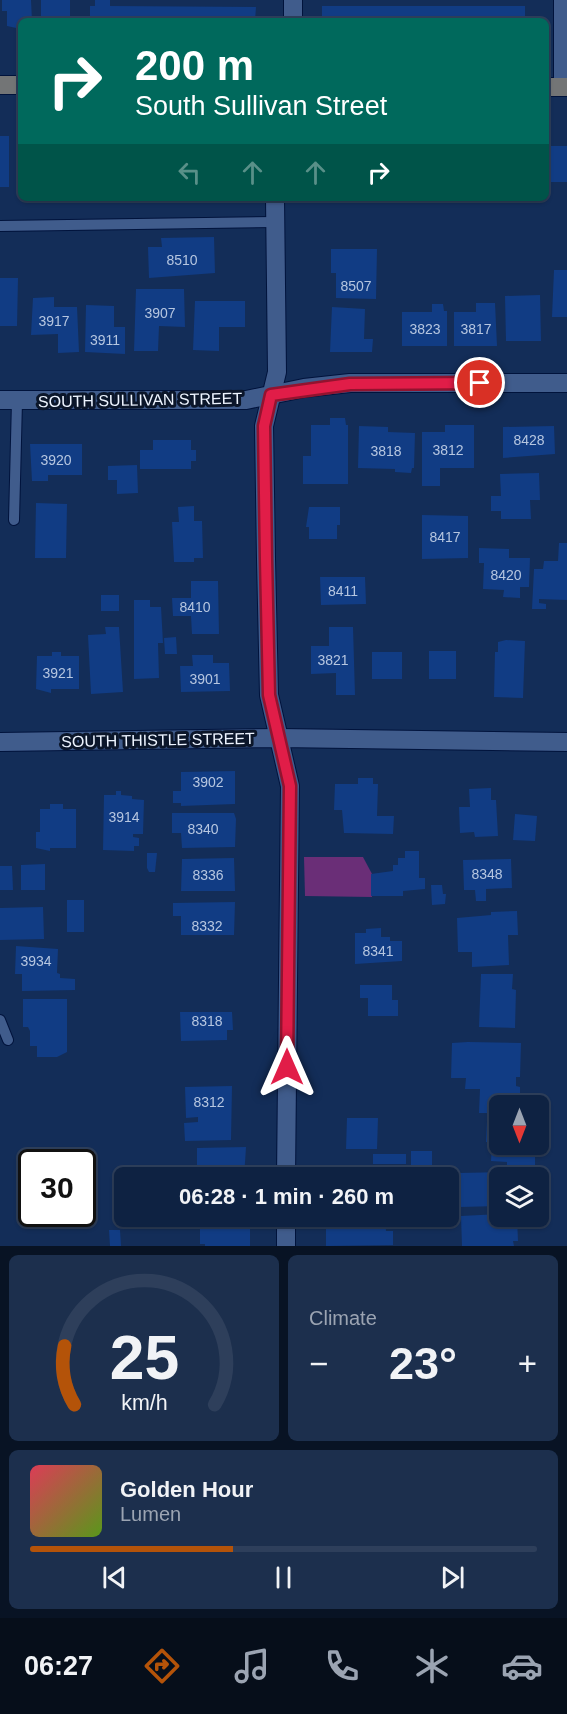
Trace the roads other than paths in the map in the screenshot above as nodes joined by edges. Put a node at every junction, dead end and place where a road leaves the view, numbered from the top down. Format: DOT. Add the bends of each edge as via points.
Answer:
graph roads {
  1 [pos="293,0"];
  2 [pos="563,0"];
  3 [pos="293,18"];
  4 [pos="0,85"];
  5 [pos="18,85"];
  6 [pos="559,87"];
  7 [pos="275,201"];
  8 [pos="275,222"];
  9 [pos="0,226"];
  10 [pos="567,383"];
  11 [pos="271,395"];
  12 [pos="8,401"];
  13 [pos="14,520"];
  14 [pos="280,738"];
  15 [pos="0,742"];
  16 [pos="567,742"];
  17 [pos="0,1020"];
  18 [pos="8,1040"];
  19 [pos="286,1167"];
  20 [pos="286,1227"];
  21 [pos="286,1246"];
  1 -- 3 [label="street"];
  2 -- 6 [label="street"];
  4 -- 5 [label="street"];
  7 -- 8 [label="street"];
  8 -- 9 [label="lane"];
  8 -- 11 [label="street" via="277,372"];
  10 -- 11 [label="street, SOUTH SULLIVAN STREET" via="350,384"];
  11 -- 12 [label="street, SOUTH SULLIVAN STREET" via="246,400"];
  11 -- 14 [label="street" via="264,426 269,695"];
  12 -- 13 [label="lane"];
  14 -- 15 [label="street, SOUTH THISTLE STREET"];
  14 -- 16 [label="street, SOUTH THISTLE STREET"];
  14 -- 19 [label="street" via="290,786"];
  17 -- 18 [label="lane"];
  20 -- 21 [label="street"];
}
